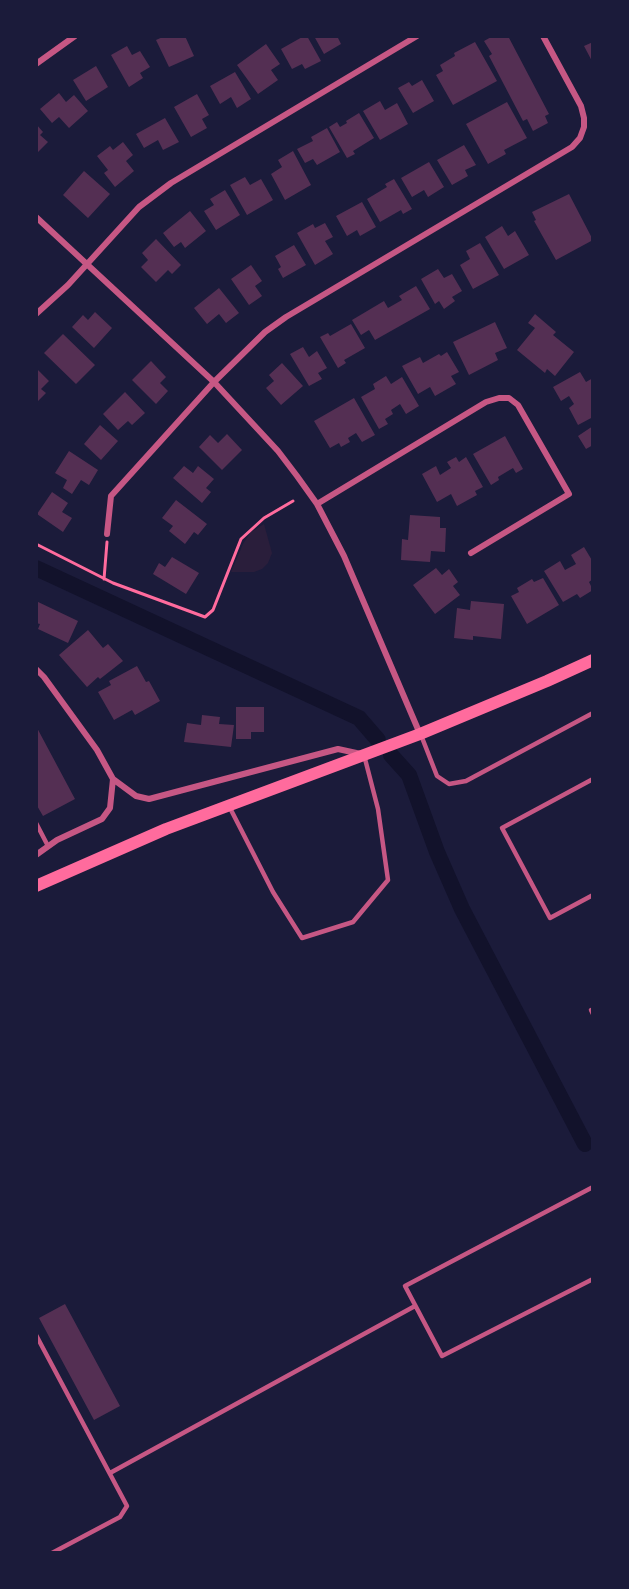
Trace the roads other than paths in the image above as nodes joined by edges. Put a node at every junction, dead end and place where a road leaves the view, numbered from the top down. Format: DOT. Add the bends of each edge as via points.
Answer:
graph roads {
  1 [pos="75,36"];
  2 [pos="417,36"];
  3 [pos="543,36"];
  4 [pos="36,64"];
  5 [pos="36,217"];
  6 [pos="87,265"];
  7 [pos="36,314"];
  8 [pos="214,382"];
  9 [pos="316,504"];
  10 [pos="107,534"];
  11 [pos="471,553"];
  12 [pos="593,660"];
  13 [pos="36,669"];
  14 [pos="593,713"];
  15 [pos="420,734"];
  16 [pos="364,755"];
  17 [pos="113,779"];
  18 [pos="593,779"];
  19 [pos="229,806"];
  20 [pos="36,823"];
  21 [pos="48,846"];
  22 [pos="36,855"];
  23 [pos="36,886"];
  24 [pos="593,895"];
  25 [pos="593,1187"];
  26 [pos="593,1279"];
  27 [pos="415,1306"];
  28 [pos="36,1335"];
  29 [pos="110,1473"];
  30 [pos="52,1553"];
  1 -- 4 [label="street"];
  2 -- 6 [label="street" via="171,183 139,207"];
  3 -- 8 [label="street" via="581,106 584,127 572,147 286,317"];
  5 -- 6 [label="street"];
  6 -- 7 [label="street"];
  6 -- 8 [label="street"];
  8 -- 9 [label="street" via="279,451"];
  8 -- 10 [label="street" via="111,496"];
  9 -- 11 [label="street" via="486,402 509,398 518,405 569,494"];
  9 -- 15 [label="street" via="344,556"];
  12 -- 15 [label="main road"];
  13 -- 17 [label="street" via="97,750"];
  14 -- 15 [label="lane" via="466,781 449,784 437,776"];
  15 -- 16 [label="main road"];
  16 -- 17 [label="street" via="338,749 149,799 136,796"];
  16 -- 19 [label="main road"];
  16 -- 19 [label="lane" via="378,809 388,880 353,922 302,938 273,892"];
  17 -- 21 [label="street" via="110,808 102,819"];
  18 -- 24 [label="lane" via="502,828 550,918"];
  19 -- 23 [label="main road" via="114,850"];
  20 -- 21 [label="lane"];
  21 -- 22 [label="street"];
  25 -- 27 [label="lane" via="405,1286"];
  26 -- 27 [label="lane" via="442,1356"];
  27 -- 29 [label="lane"];
  28 -- 29 [label="lane"];
  29 -- 30 [label="lane" via="127,1506 125,1512"];
}
